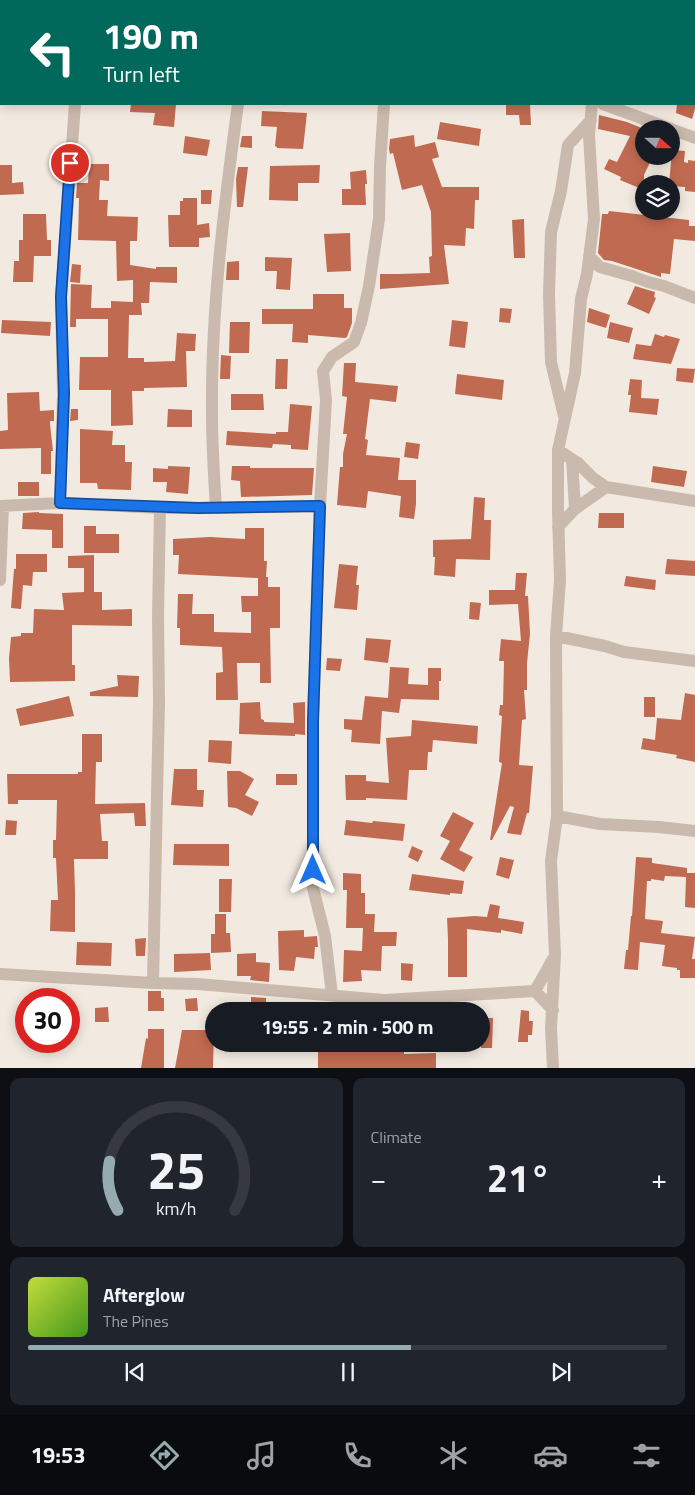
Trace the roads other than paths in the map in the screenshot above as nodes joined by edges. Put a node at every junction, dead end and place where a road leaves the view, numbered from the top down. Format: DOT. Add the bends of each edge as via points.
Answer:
graph roads {
  1 [pos="75,105"];
  2 [pos="238,105"];
  3 [pos="384,105"];
  4 [pos="592,105"];
  5 [pos="606,105"];
  6 [pos="591,120"];
  7 [pos="647,120"];
  8 [pos="680,132"];
  9 [pos="695,138"];
  10 [pos="589,256"];
  11 [pos="600,267"];
  12 [pos="587,274"];
  13 [pos="695,298"];
  14 [pos="565,421"];
  15 [pos="558,450"];
  16 [pos="572,459"];
  17 [pos="606,487"];
  18 [pos="695,501"];
  19 [pos="60,503"];
  20 [pos="2,506"];
  21 [pos="320,506"];
  22 [pos="160,508"];
  23 [pos="216,508"];
  24 [pos="575,509"];
  25 [pos="558,528"];
  26 [pos="0,580"];
  27 [pos="556,636"];
  28 [pos="695,661"];
  29 [pos="557,816"];
  30 [pos="695,831"];
  31 [pos="555,955"];
  32 [pos="0,974"];
  33 [pos="153,983"];
  34 [pos="535,991"];
  35 [pos="332,995"];
  36 [pos="553,1010"];
  37 [pos="553,1068"];
  1 -- 19 [label="street" via="61,297 64,394"];
  2 -- 23 [label="street" via="225,195 214,328 212,414"];
  3 -- 21 [label="street" via="379,219 361,323 354,342 332,357 323,371 326,400"];
  4 -- 6 [label="street"];
  5 -- 7 [label="street"];
  6 -- 10 [label="street" via="594,219"];
  6 -- 14 [label="street" via="568,146 551,232 551,362"];
  8 -- 9 [label="street"];
  10 -- 11 [label="street"];
  10 -- 12 [label="street"];
  11 -- 12 [label="street"];
  11 -- 13 [label="street"];
  12 -- 14 [label="street" via="581,299 575,373"];
  14 -- 15 [label="street"];
  15 -- 16 [label="street"];
  15 -- 25 [label="street"];
  16 -- 17 [label="street"];
  16 -- 24 [label="street"];
  17 -- 18 [label="street"];
  17 -- 24 [label="street"];
  19 -- 20 [label="street"];
  19 -- 22 [label="street"];
  20 -- 26 [label="street"];
  21 -- 23 [label="street"];
  21 -- 35 [label="street" via="313,721 313,888 325,936"];
  22 -- 23 [label="street"];
  22 -- 33 [label="street"];
  24 -- 25 [label="street"];
  25 -- 27 [label="street" via="560,580"];
  27 -- 28 [label="street" via="624,652"];
  27 -- 29 [label="street"];
  29 -- 30 [label="street" via="600,824"];
  29 -- 31 [label="street" via="551,861"];
  31 -- 34 [label="street"];
  31 -- 36 [label="street"];
  32 -- 33 [label="street"];
  33 -- 35 [label="street"];
  34 -- 35 [label="street" via="384,1000"];
  34 -- 36 [label="street"];
  36 -- 37 [label="street"];
}
